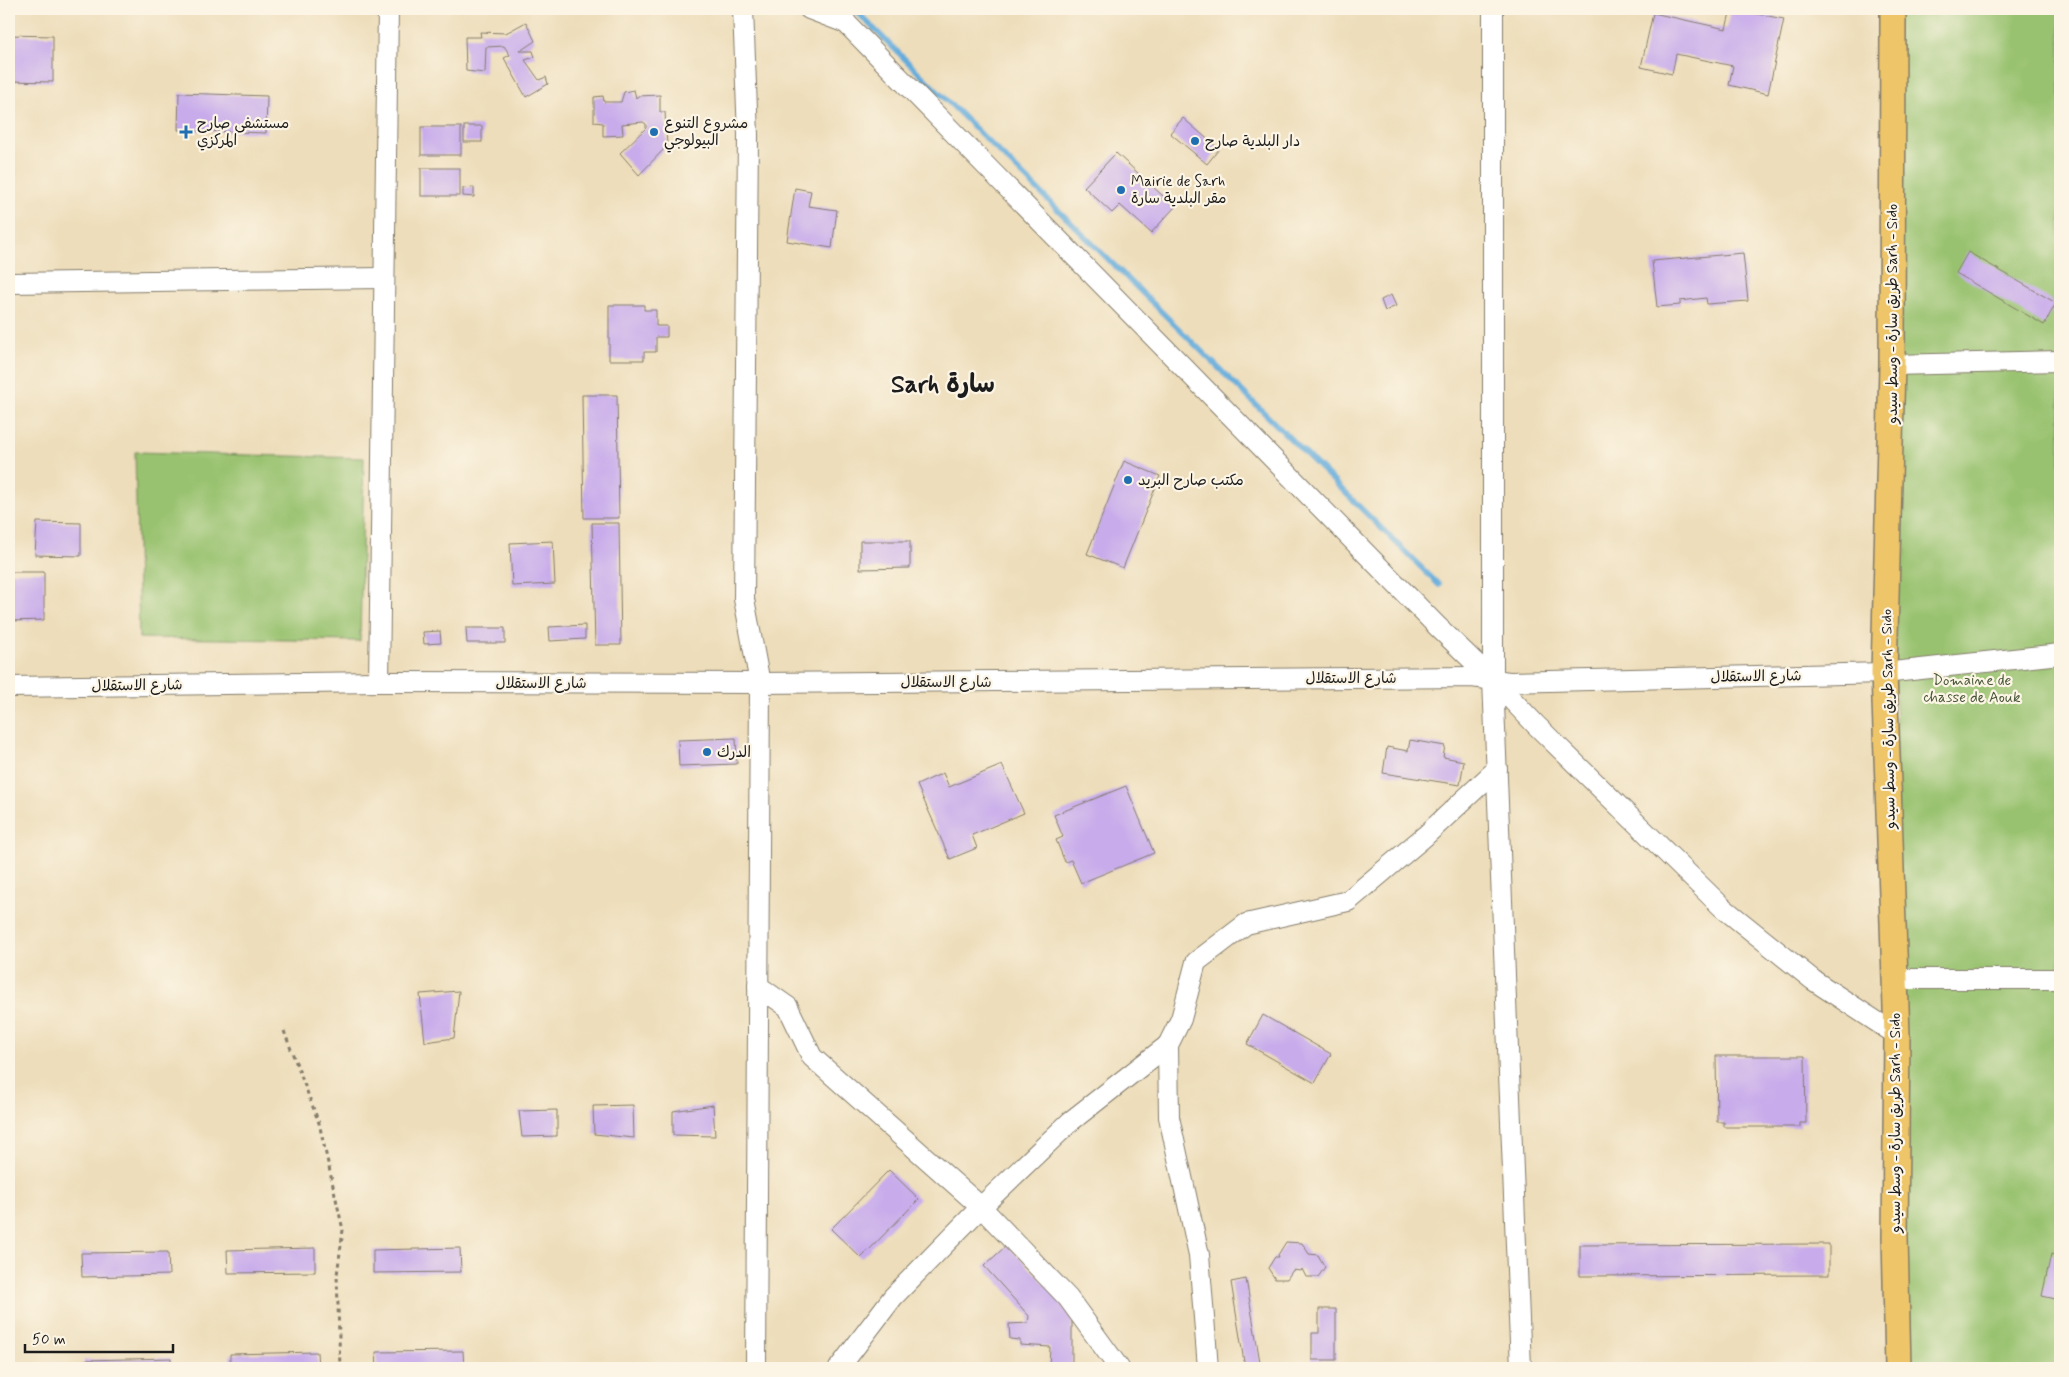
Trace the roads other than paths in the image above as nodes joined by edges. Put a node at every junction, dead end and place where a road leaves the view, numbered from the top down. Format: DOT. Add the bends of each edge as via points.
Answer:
graph roads {
  1 [pos="388,9"];
  2 [pos="743,9"];
  3 [pos="809,9"];
  4 [pos="1493,9"];
  5 [pos="1893,9"];
  6 [pos="844,16"];
  7 [pos="383,278"];
  8 [pos="9,283"];
  9 [pos="2060,361"];
  10 [pos="1892,365"];
  11 [pos="2060,654"];
  12 [pos="1884,673"];
  13 [pos="1493,680"];
  14 [pos="379,682"];
  15 [pos="760,683"];
  16 [pos="9,687"];
  17 [pos="1497,769"];
  18 [pos="1895,979"];
  19 [pos="2060,979"];
  20 [pos="758,986"];
  21 [pos="1897,1035"];
  22 [pos="1168,1045"];
  23 [pos="981,1207"];
  24 [pos="756,1368"];
  25 [pos="839,1368"];
  26 [pos="1119,1368"];
  27 [pos="1208,1368"];
  28 [pos="1521,1368"];
  29 [pos="1898,1368"];
  1 -- 7 [label="street"];
  2 -- 15 [label="street" via="748,135 744,599"];
  3 -- 6 [label="street"];
  4 -- 13 [label="street"];
  5 -- 10 [label="main road, طريق سارة - وسط سيدو Sarh - Sido"];
  6 -- 13 [label="street"];
  7 -- 8 [label="street"];
  7 -- 14 [label="street"];
  9 -- 10 [label="street"];
  10 -- 12 [label="main road, طريق سارة - وسط سيدو Sarh - Sido"];
  11 -- 12 [label="street, شارع الاستقلال"];
  12 -- 13 [label="street, شارع الاستقلال"];
  12 -- 18 [label="main road, طريق سارة - وسط سيدو Sarh - Sido"];
  13 -- 15 [label="street, شارع الاستقلال" via="1462,677"];
  13 -- 17 [label="street"];
  13 -- 21 [label="street" via="1722,908 1813,980"];
  14 -- 15 [label="street, شارع الاستقلال"];
  14 -- 16 [label="street, شارع الاستقلال"];
  15 -- 20 [label="street"];
  17 -- 22 [label="street" via="1348,902 1246,924 1196,962 1181,1019"];
  17 -- 28 [label="street"];
  18 -- 19 [label="street"];
  18 -- 21 [label="main road, طريق سارة - وسط سيدو Sarh - Sido"];
  20 -- 23 [label="street" via="788,1007 812,1057"];
  20 -- 24 [label="street"];
  21 -- 29 [label="main road, طريق سارة - وسط سيدو Sarh - Sido" via="1895,1237"];
  22 -- 23 [label="street" via="1071,1121"];
  22 -- 27 [label="street" via="1169,1117 1199,1255"];
  23 -- 25 [label="street" via="893,1297"];
  23 -- 26 [label="street" via="1068,1298"];
}
